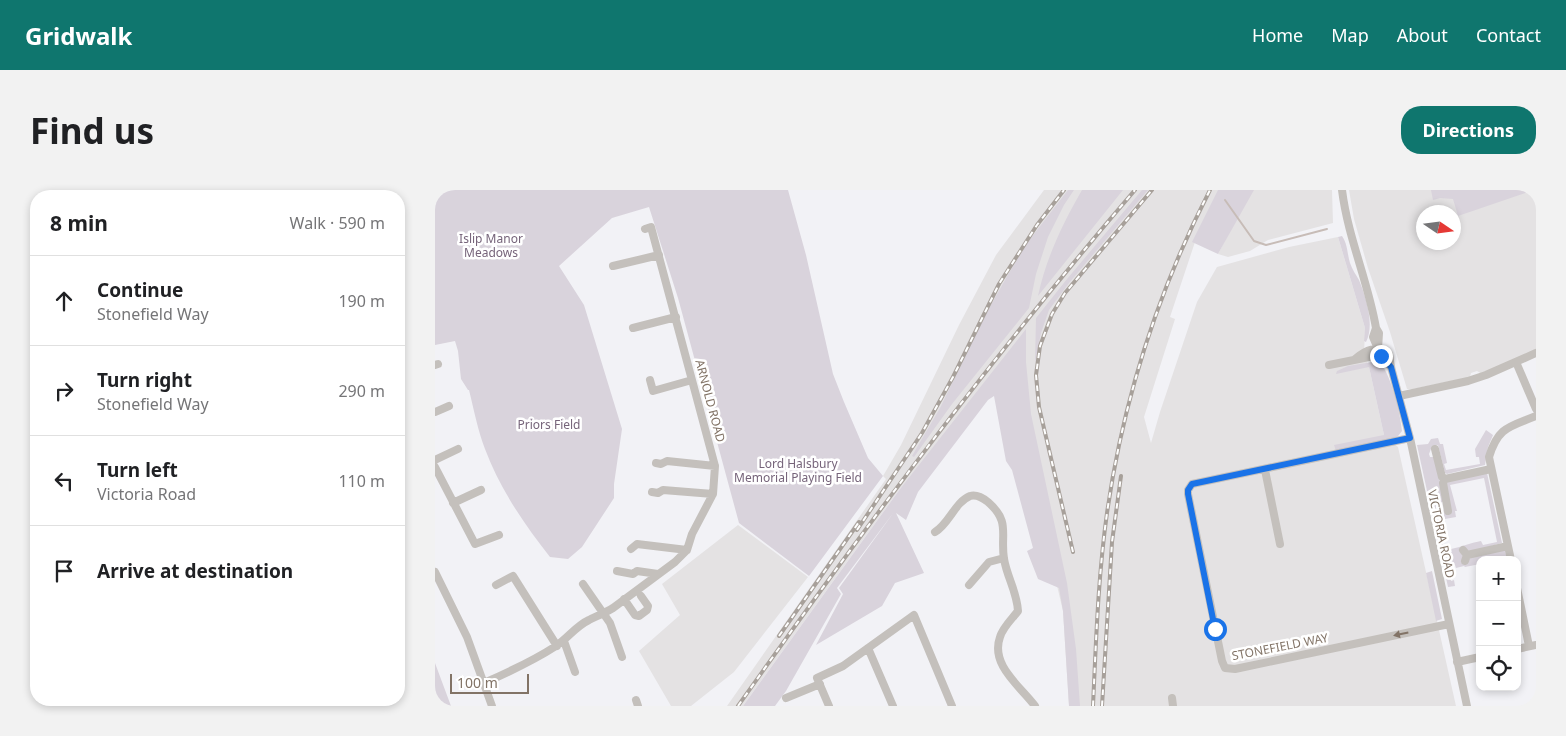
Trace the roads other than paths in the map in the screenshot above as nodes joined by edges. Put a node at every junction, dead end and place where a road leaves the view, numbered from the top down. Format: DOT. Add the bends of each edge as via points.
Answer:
graph roads {
  1 [pos="1342,190"];
  2 [pos="645,229"];
  3 [pos="659,255"];
  4 [pos="613,266"];
  5 [pos="676,318"];
  6 [pos="633,328"];
  7 [pos="1378,348"];
  8 [pos="1536,353"];
  9 [pos="1516,362"];
  10 [pos="1329,365"];
  11 [pos="651,380"];
  12 [pos="692,380"];
  13 [pos="1399,396"];
  14 [pos="449,406"];
  15 [pos="1536,409"];
  16 [pos="435,412"];
  17 [pos="1536,416"];
  18 [pos="1410,438"];
  19 [pos="458,448"];
  20 [pos="1435,449"];
  21 [pos="435,460"];
  22 [pos="656,463"];
  23 [pos="715,466"];
  24 [pos="435,467"];
  25 [pos="1491,469"];
  26 [pos="1265,470"];
  27 [pos="1445,479"];
  28 [pos="481,490"];
  29 [pos="653,492"];
  30 [pos="713,494"];
  31 [pos="453,503"];
  32 [pos="1448,510"];
  33 [pos="935,532"];
  34 [pos="499,535"];
  35 [pos="1280,544"];
  36 [pos="1508,546"];
  37 [pos="631,549"];
  38 [pos="687,550"];
  39 [pos="1465,555"];
  40 [pos="1510,556"];
  41 [pos="1003,558"];
  42 [pos="617,571"];
  43 [pos="435,572"];
  44 [pos="658,574"];
  45 [pos="583,584"];
  46 [pos="496,585"];
  47 [pos="969,585"];
  48 [pos="641,596"];
  49 [pos="624,599"];
  50 [pos="1520,601"];
  51 [pos="604,614"];
  52 [pos="1449,624"];
  53 [pos="564,641"];
  54 [pos="1532,645"];
  55 [pos="557,646"];
  56 [pos="868,648"];
  57 [pos="622,657"];
  58 [pos="1476,658"];
  59 [pos="1457,662"];
  60 [pos="575,672"];
  61 [pos="819,681"];
  62 [pos="484,683"];
  63 [pos="787,698"];
  64 [pos="1172,698"];
  65 [pos="492,706"];
  66 [pos="829,706"];
  67 [pos="893,706"];
  68 [pos="952,706"];
  69 [pos="1035,706"];
  70 [pos="1173,706"];
  71 [pos="1467,706"];
  1 -- 7 [label="street, VICTORIA ROAD" via="1348,228 1367,286 1376,328 1373,337"];
  2 -- 3 [label="street, ARNOLD ROAD" via="651,227"];
  3 -- 4 [label="street"];
  3 -- 5 [label="street, ARNOLD ROAD"];
  5 -- 6 [label="street"];
  5 -- 12 [label="street, ARNOLD ROAD"];
  7 -- 10 [label="street" via="1366,350 1355,359"];
  7 -- 13 [label="street, VICTORIA ROAD" via="1391,367"];
  8 -- 9 [label="street"];
  9 -- 13 [label="street" via="1469,381"];
  9 -- 15 [label="street"];
  11 -- 12 [label="street" via="653,390"];
  12 -- 23 [label="street, ARNOLD ROAD"];
  13 -- 18 [label="street, VICTORIA ROAD"];
  14 -- 16 [label="street"];
  17 -- 25 [label="street" via="1502,431 1489,457"];
  18 -- 26 [label="street, STONEFIELD WAY"];
  18 -- 52 [label="street, VICTORIA ROAD"];
  19 -- 21 [label="street"];
  20 -- 27 [label="street"];
  22 -- 23 [label="street" via="667,461"];
  23 -- 30 [label="street, ARNOLD ROAD"];
  24 -- 31 [label="street"];
  25 -- 27 [label="street"];
  25 -- 36 [label="street"];
  26 -- 35 [label="street"];
  52 -- 26 [label="street, STONEFIELD WAY, one-way" via="1235,669 1225,668 1188,490 1192,484"];
  27 -- 32 [label="street"];
  28 -- 31 [label="street"];
  29 -- 30 [label="street"];
  30 -- 38 [label="street, ARNOLD ROAD"];
  31 -- 34 [label="street" via="475,544"];
  33 -- 41 [label="street" via="965,499 983,498 996,509 1003,522"];
  36 -- 39 [label="street"];
  36 -- 40 [label="street"];
  37 -- 38 [label="street" via="637,544"];
  38 -- 44 [label="street, ARNOLD ROAD"];
  41 -- 47 [label="street" via="989,562"];
  41 -- 69 [label="street" via="1015,589 1018,611 1000,636 998,655 1003,667"];
  42 -- 44 [label="street"];
  43 -- 62 [label="street" via="467,638"];
  44 -- 49 [label="street, ARNOLD ROAD"];
  45 -- 51 [label="street"];
  46 -- 55 [label="street" via="513,576"];
  48 -- 49 [label="street" via="648,606 639,616"];
  49 -- 51 [label="street, ARNOLD ROAD"];
  50 -- 54 [label="street"];
  51 -- 53 [label="street, ARNOLD ROAD" via="582,624"];
  51 -- 57 [label="street"];
  52 -- 59 [label="street, VICTORIA ROAD"];
  53 -- 55 [label="street, ARNOLD ROAD"];
  53 -- 60 [label="street"];
  55 -- 62 [label="street, ARNOLD ROAD" via="528,664"];
  56 -- 61 [label="street"];
  56 -- 67 [label="street"];
  56 -- 68 [label="street" via="914,616"];
  58 -- 59 [label="street"];
  59 -- 71 [label="street, VICTORIA ROAD"];
  61 -- 63 [label="street"];
  61 -- 66 [label="street"];
  62 -- 65 [label="street"];
  64 -- 70 [label="street"];
}
